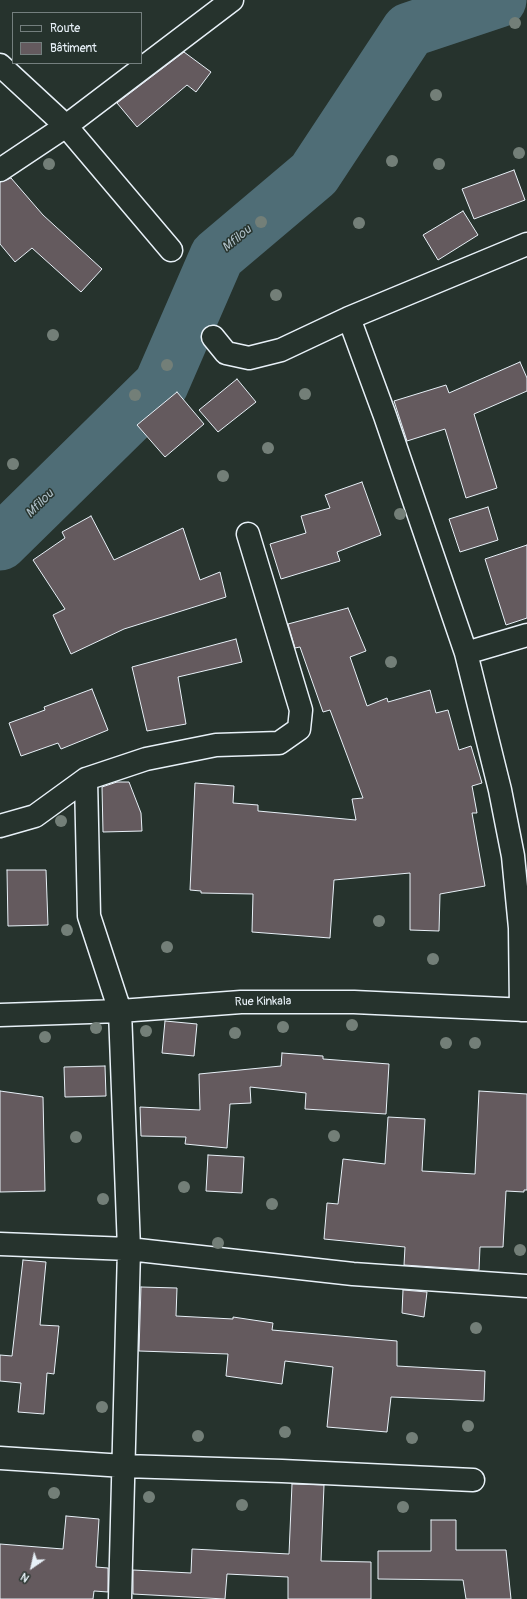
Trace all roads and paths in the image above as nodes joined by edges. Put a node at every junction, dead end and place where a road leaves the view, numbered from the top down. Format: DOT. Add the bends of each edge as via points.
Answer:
graph roads {
  1 [pos="232,0"];
  2 [pos="0,65"];
  3 [pos="66,126"];
  4 [pos="0,170"];
  5 [pos="171,250"];
  6 [pos="524,251"];
  7 [pos="349,318"];
  8 [pos="213,337"];
  9 [pos="248,534"];
  10 [pos="527,635"];
  11 [pos="466,653"];
  12 [pos="86,779"];
  13 [pos="0,826"];
  14 [pos="524,1010"];
  15 [pos="120,1011"];
  16 [pos="0,1015"];
  17 [pos="0,1244"];
  18 [pos="129,1249"];
  19 [pos="527,1286"];
  20 [pos="0,1458"];
  21 [pos="124,1466"];
  22 [pos="473,1480"];
  23 [pos="120,1599"];
  1 -- 3 [label="street"];
  2 -- 3 [label="street"];
  3 -- 4 [label="street"];
  3 -- 5 [label="street"];
  6 -- 7 [label="street"];
  7 -- 8 [label="street" via="281,350 248,358 226,353"];
  7 -- 11 [label="street"];
  9 -- 12 [label="street" via="301,710 299,729 279,743 216,745 146,759"];
  10 -- 11 [label="street"];
  11 -- 14 [label="street" via="500,790 513,856"];
  12 -- 13 [label="street" via="35,816"];
  12 -- 15 [label="street" via="89,916"];
  14 -- 15 [label="street, Rue Kinkala" via="354,1002 241,1002"];
  15 -- 16 [label="street, Rue Kinkala"];
  15 -- 18 [label="street"];
  17 -- 18 [label="street"];
  18 -- 19 [label="street" via="353,1274"];
  18 -- 21 [label="street"];
  20 -- 21 [label="street"];
  21 -- 22 [label="street"];
  21 -- 23 [label="street"];
}
